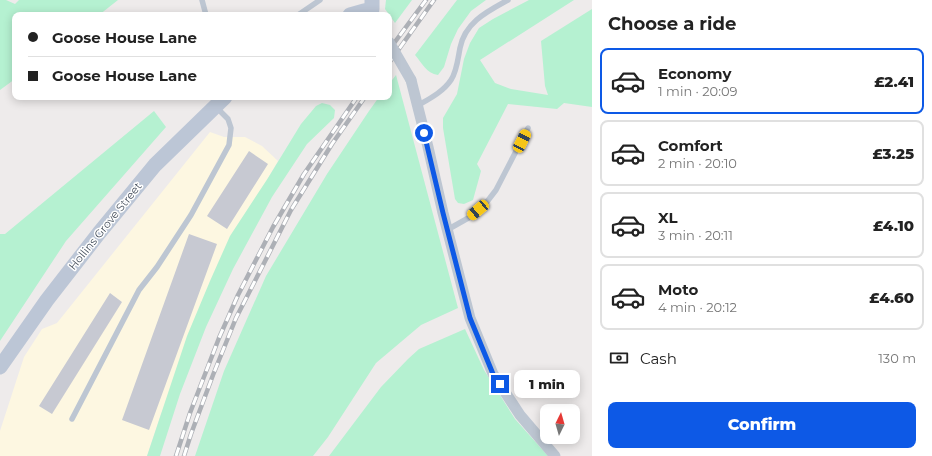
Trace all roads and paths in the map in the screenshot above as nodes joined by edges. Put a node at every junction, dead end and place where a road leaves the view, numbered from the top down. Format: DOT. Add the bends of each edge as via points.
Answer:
graph roads {
  1 [pos="202,0"];
  2 [pos="320,0"];
  3 [pos="508,0"];
  4 [pos="373,8"];
  5 [pos="205,12"];
  6 [pos="302,12"];
  7 [pos="360,12"];
  8 [pos="392,47"];
  9 [pos="220,102"];
  10 [pos="417,106"];
  11 [pos="528,128"];
  12 [pos="448,230"];
  13 [pos="0,367"];
  14 [pos="72,419"];
  15 [pos="555,456"];
  1 -- 5 [label="lane"];
  2 -- 6 [label="lane"];
  3 -- 10 [label="lane" via="480,16 471,26 461,42 450,82"];
  4 -- 7 [label="street"];
  8 -- 10 [label="street, bridge" via="411,80"];
  9 -- 13 [label="street, Hollins Grove Street" via="155,165 47,300"];
  9 -- 14 [label="lane" via="231,128 229,145 191,215 139,290"];
  10 -- 12 [label="street"];
  11 -- 12 [label="lane" via="496,190 486,203 470,217"];
  12 -- 15 [label="street" via="470,318 493,374 520,415"];
}
